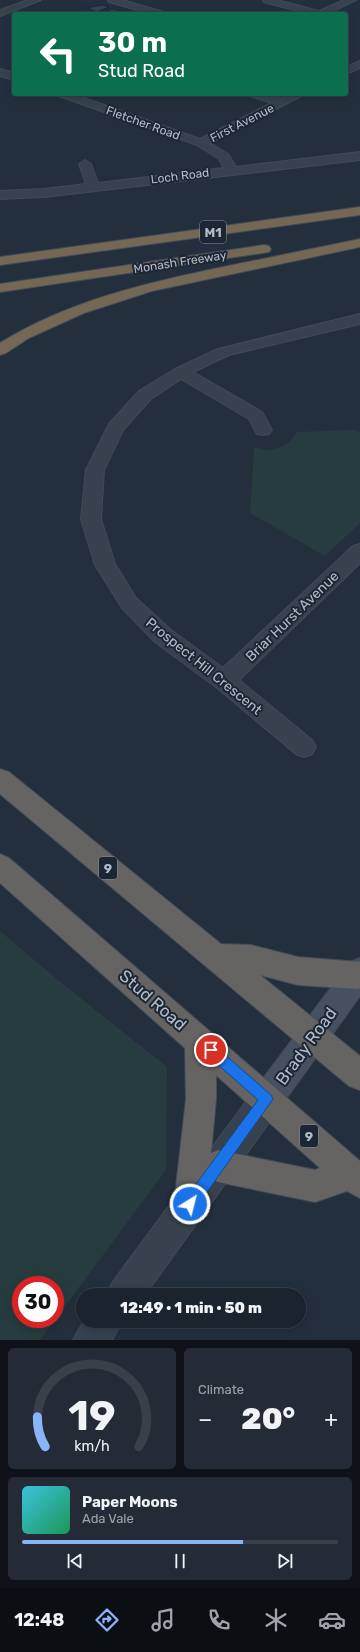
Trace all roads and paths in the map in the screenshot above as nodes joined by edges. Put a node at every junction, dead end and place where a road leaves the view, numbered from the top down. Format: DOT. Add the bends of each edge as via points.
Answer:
graph roads {
  1 [pos="37,0"];
  2 [pos="112,0"];
  3 [pos="268,0"];
  4 [pos="352,0"];
  5 [pos="154,12"];
  6 [pos="313,12"];
  7 [pos="325,12"];
  8 [pos="0,13"];
  9 [pos="12,17"];
  10 [pos="0,72"];
  11 [pos="12,76"];
  12 [pos="69,96"];
  13 [pos="260,96"];
  14 [pos="296,96"];
  15 [pos="282,103"];
  16 [pos="201,143"];
  17 [pos="360,156"];
  18 [pos="85,164"];
  19 [pos="232,170"];
  20 [pos="93,186"];
  21 [pos="0,194"];
  22 [pos="360,211"];
  23 [pos="360,235"];
  24 [pos="360,243"];
  25 [pos="65,252"];
  26 [pos="0,257"];
  27 [pos="0,261"];
  28 [pos="0,288"];
  29 [pos="360,319"];
  30 [pos="0,350"];
  31 [pos="181,372"];
  32 [pos="263,430"];
  33 [pos="360,551"];
  34 [pos="224,681"];
  35 [pos="304,747"];
  36 [pos="0,779"];
  37 [pos="0,866"];
  38 [pos="215,957"];
  39 [pos="359,974"];
  40 [pos="313,1036"];
  41 [pos="200,1040"];
  42 [pos="360,1075"];
  43 [pos="267,1099"];
  44 [pos="218,1166"];
  45 [pos="355,1178"];
  46 [pos="190,1204"];
  47 [pos="129,1288"];
  48 [pos="100,1328"];
  49 [pos="91,1340"];
  1 -- 8 [label="street"];
  2 -- 5 [label="street"];
  3 -- 6 [label="street"];
  4 -- 7 [label="street"];
  8 -- 9 [label="street"];
  10 -- 11 [label="street"];
  12 -- 16 [label="street, Fletcher Road"];
  13 -- 15 [label="street"];
  14 -- 15 [label="street, First Avenue"];
  15 -- 16 [label="street, First Avenue"];
  16 -- 19 [label="street, First Avenue" via="224,157"];
  17 -- 19 [label="street, Loch Road"];
  18 -- 20 [label="street"];
  19 -- 20 [label="street, Loch Road"];
  20 -- 21 [label="street, Loch Road" via="44,193"];
  22 -- 25 [label="highway, Monash Freeway / M1"];
  23 -- 28 [label="highway, Monash Freeway / M1"];
  24 -- 30 [label="highway" via="150,287 79,310 24,335"];
  25 -- 26 [label="highway"];
  25 -- 27 [label="highway, Monash Freeway / M1"];
  29 -- 31 [label="street, Prospect Hill Crescent" via="224,352"];
  31 -- 32 [label="street" via="256,416"];
  31 -- 34 [label="street, Prospect Hill Crescent" via="144,395 115,428 95,470 91,519 105,565 128,603 164,636"];
  33 -- 34 [label="street, Briar Hurst Avenue"];
  34 -- 35 [label="street, Prospect Hill Crescent"];
  36 -- 38 [label="highway, 9"];
  37 -- 41 [label="highway, Stud Road / 9"];
  38 -- 39 [label="highway" via="250,959 298,971"];
  38 -- 40 [label="highway, 9"];
  39 -- 40 [label="main road, Brady Road"];
  40 -- 42 [label="highway, 9"];
  40 -- 43 [label="main road, Brady Road"];
  41 -- 43 [label="highway, Stud Road / 9"];
  41 -- 46 [label="highway" via="201,1099"];
  43 -- 44 [label="street, Brady Road"];
  43 -- 45 [label="highway, Stud Road / 9"];
  44 -- 45 [label="highway" via="315,1186"];
  44 -- 46 [label="street, Brady Road"];
  46 -- 47 [label="street, Brady Road"];
  48 -- 49 [label="street"];
}
